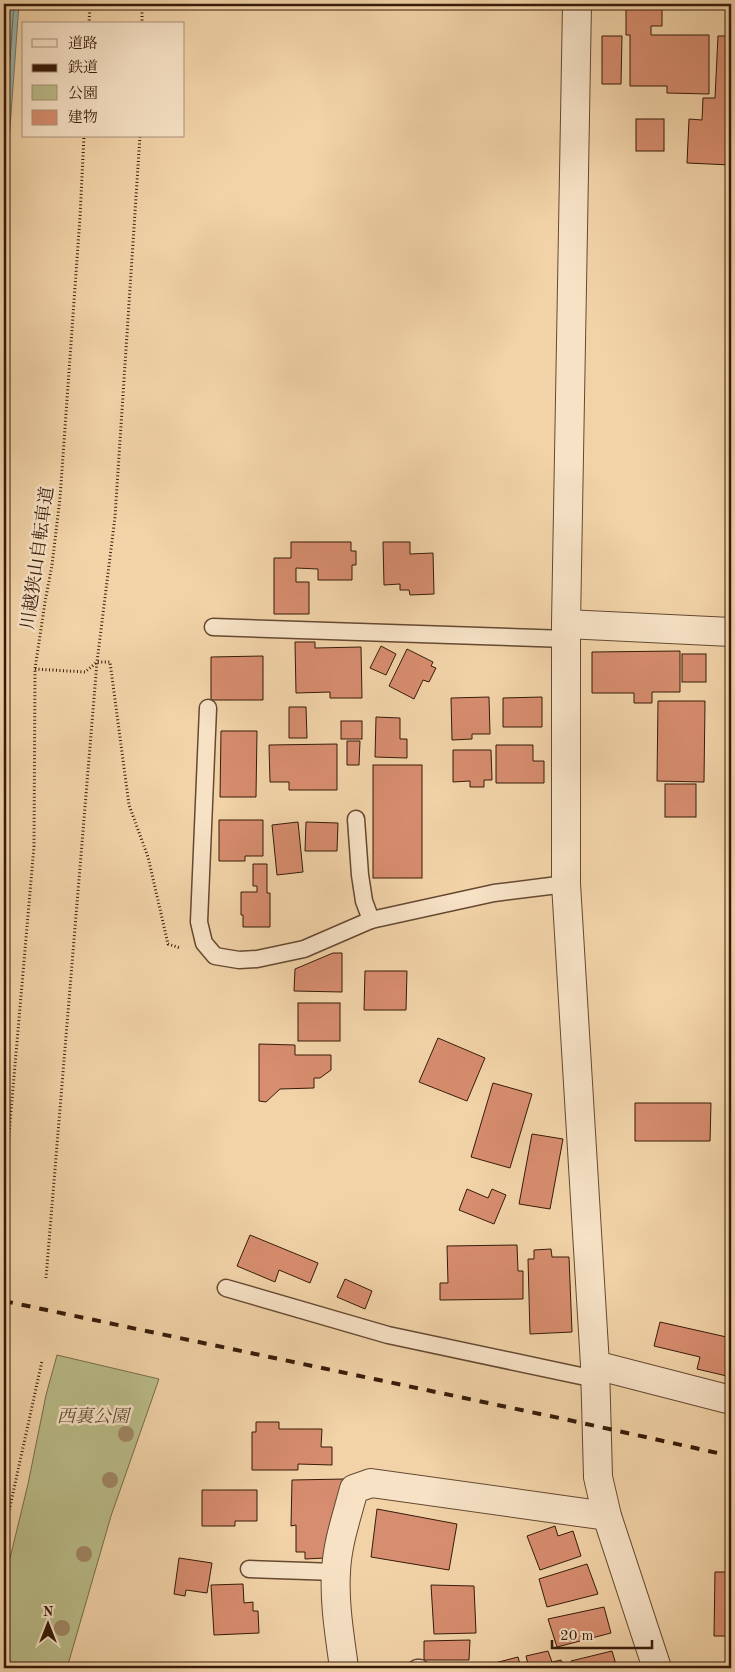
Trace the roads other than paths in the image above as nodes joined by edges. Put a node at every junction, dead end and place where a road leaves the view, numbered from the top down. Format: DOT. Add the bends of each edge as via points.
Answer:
graph roads {
  1 [pos="577,4"];
  2 [pos="213,627"];
  3 [pos="566,631"];
  4 [pos="731,632"];
  5 [pos="208,708"];
  6 [pos="356,819"];
  7 [pos="566,884"];
  8 [pos="371,920"];
  9 [pos="226,1288"];
  10 [pos="595,1372"];
  11 [pos="731,1400"];
  12 [pos="607,1516"];
  13 [pos="249,1569"];
  14 [pos="336,1572"];
  15 [pos="344,1668"];
  16 [pos="657,1668"];
  1 -- 3 [label="street"];
  2 -- 3 [label="lane"];
  3 -- 4 [label="street"];
  3 -- 7 [label="street"];
  5 -- 8 [label="lane" via="199,922 204,942 215,956 257,959 304,949"];
  6 -- 8 [label="lane" via="360,875"];
  7 -- 8 [label="lane" via="494,893"];
  7 -- 10 [label="street"];
  9 -- 10 [label="lane" via="388,1335"];
  10 -- 11 [label="street"];
  10 -- 12 [label="street" via="598,1477"];
  12 -- 14 [label="street" via="371,1483 354,1489"];
  12 -- 16 [label="street"];
  13 -- 14 [label="lane"];
  14 -- 15 [label="street"];
}
